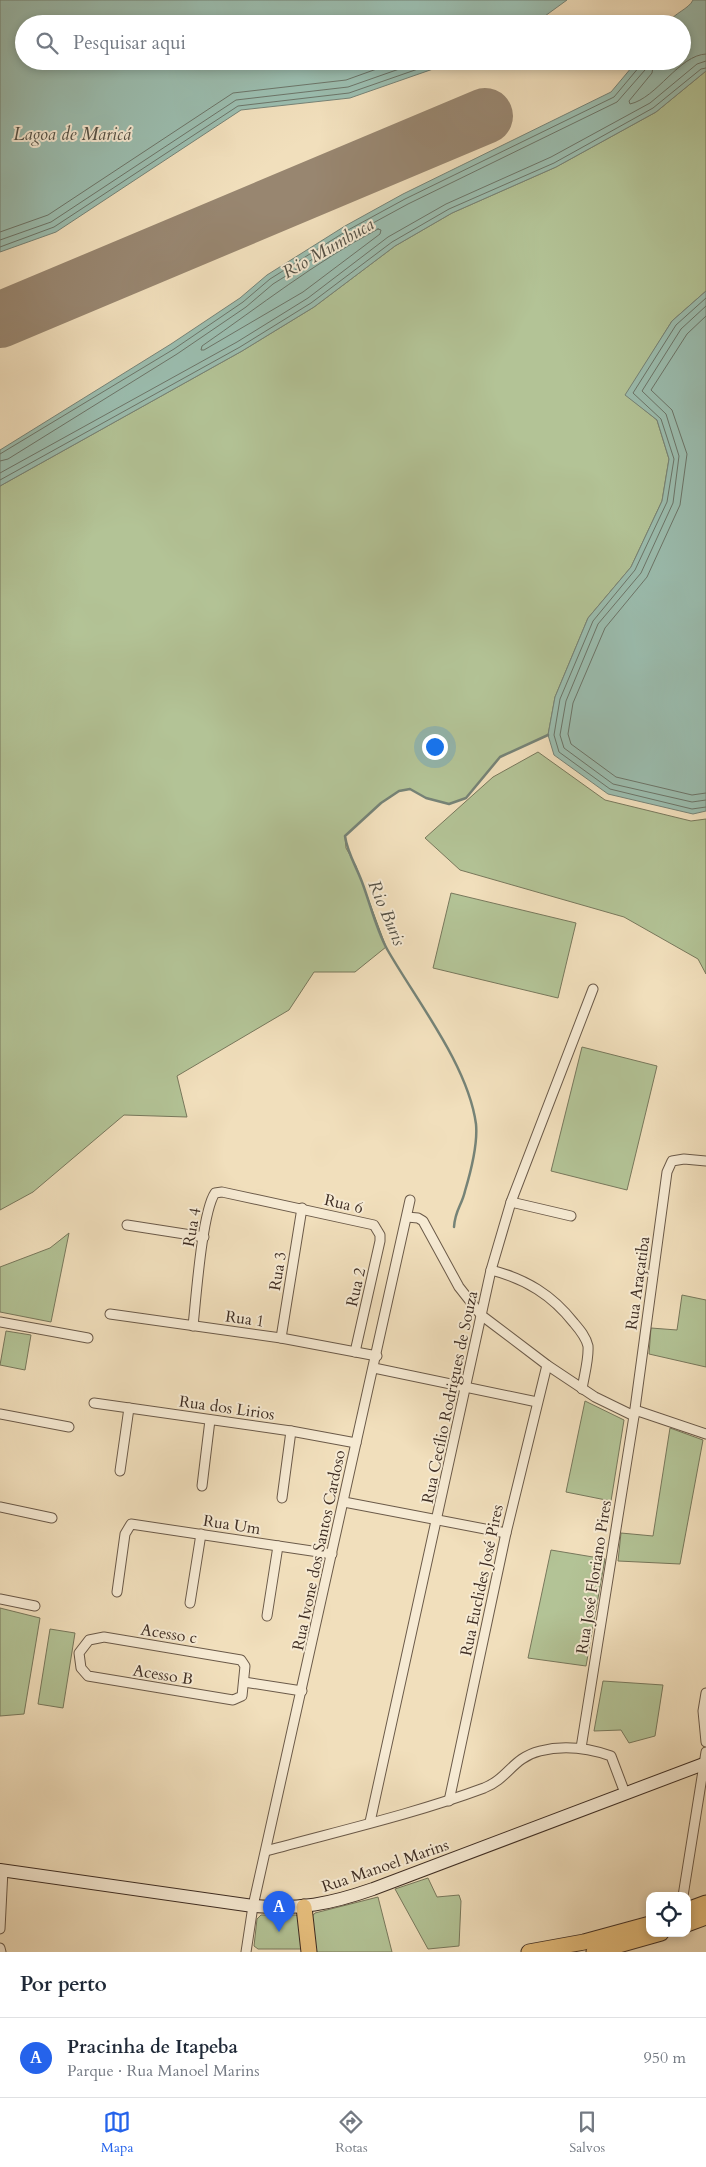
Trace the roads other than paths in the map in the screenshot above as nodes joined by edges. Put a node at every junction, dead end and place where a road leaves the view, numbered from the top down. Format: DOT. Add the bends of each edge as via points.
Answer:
graph roads {
  1 [pos="593,989"];
  2 [pos="706,1161"];
  3 [pos="410,1200"];
  4 [pos="511,1202"];
  5 [pos="302,1208"];
  6 [pos="571,1216"];
  7 [pos="407,1217"];
  8 [pos="127,1225"];
  9 [pos="378,1230"];
  10 [pos="204,1237"];
  11 [pos="491,1270"];
  12 [pos="110,1314"];
  13 [pos="481,1315"];
  14 [pos="0,1322"];
  15 [pos="193,1326"];
  16 [pos="88,1338"];
  17 [pos="281,1338"];
  18 [pos="355,1352"];
  19 [pos="377,1356"];
  20 [pos="547,1366"];
  21 [pos="374,1368"];
  22 [pos="465,1387"];
  23 [pos="582,1389"];
  24 [pos="537,1402"];
  25 [pos="94,1403"];
  26 [pos="129,1408"];
  27 [pos="635,1413"];
  28 [pos="0,1414"];
  29 [pos="210,1420"];
  30 [pos="69,1427"];
  31 [pos="290,1431"];
  32 [pos="706,1434"];
  33 [pos="356,1443"];
  34 [pos="120,1471"];
  35 [pos="202,1486"];
  36 [pos="282,1498"];
  37 [pos="344,1502"];
  38 [pos="0,1507"];
  39 [pos="52,1518"];
  40 [pos="438,1520"];
  41 [pos="506,1533"];
  42 [pos="201,1534"];
  43 [pos="278,1546"];
  44 [pos="332,1554"];
  45 [pos="118,1592"];
  46 [pos="0,1599"];
  47 [pos="190,1603"];
  48 [pos="35,1606"];
  49 [pos="267,1616"];
  50 [pos="84,1674"];
  51 [pos="244,1682"];
  52 [pos="302,1691"];
  53 [pos="706,1693"];
  54 [pos="706,1742"];
  55 [pos="581,1748"];
  56 [pos="705,1760"];
  57 [pos="625,1793"];
  58 [pos="449,1801"];
  59 [pos="370,1822"];
  60 [pos="266,1851"];
  61 [pos="2,1870"];
  62 [pos="692,1902"];
  63 [pos="253,1906"];
  64 [pos="304,1908"];
  65 [pos="646,1925"];
  66 [pos="0,1929"];
  67 [pos="647,1937"];
  68 [pos="0,1948"];
  69 [pos="1,1952"];
  70 [pos="246,1952"];
  71 [pos="309,1952"];
  72 [pos="529,1952"];
  73 [pos="594,1952"];
  1 -- 4 [label="street, Rua Cecílio Rodrigues de Souza"];
  2 -- 27 [label="street, Rua Araçatiba" via="672,1161 667,1172"];
  3 -- 7 [label="street, Rua Ivone dos Santos Cardoso"];
  4 -- 6 [label="street"];
  4 -- 11 [label="street, Rua Cecílio Rodrigues de Souza"];
  5 -- 9 [label="street, Rua 6" via="374,1224"];
  5 -- 10 [label="street, Rua 4" via="219,1191 211,1200"];
  5 -- 17 [label="street, Rua 3"];
  7 -- 13 [label="street" via="423,1221 459,1288"];
  7 -- 19 [label="street, Rua Ivone dos Santos Cardoso"];
  8 -- 10 [label="street"];
  9 -- 18 [label="street, Rua 2" via="380,1242"];
  10 -- 15 [label="street, Rua 4"];
  11 -- 13 [label="street, Rua Cecílio Rodrigues de Souza"];
  11 -- 23 [label="street" via="522,1280 542,1291 577,1326 588,1347"];
  12 -- 15 [label="street, Rua 1"];
  13 -- 20 [label="street"];
  13 -- 22 [label="street, Rua Cecílio Rodrigues de Souza"];
  14 -- 16 [label="street"];
  15 -- 17 [label="street, Rua 1"];
  17 -- 18 [label="street, Rua 1"];
  18 -- 19 [label="street, Rua 1"];
  19 -- 21 [label="street, Rua Ivone dos Santos Cardoso"];
  20 -- 23 [label="street"];
  20 -- 24 [label="street, Rua Euclides José Pires"];
  21 -- 22 [label="street"];
  21 -- 33 [label="street, Rua Ivone dos Santos Cardoso"];
  22 -- 24 [label="street"];
  22 -- 40 [label="street, Rua Cecílio Rodrigues de Souza"];
  23 -- 27 [label="street"];
  24 -- 41 [label="street, Rua Euclides José Pires"];
  25 -- 26 [label="street, Rua dos Lirios"];
  26 -- 29 [label="street, Rua dos Lirios"];
  26 -- 34 [label="street"];
  27 -- 32 [label="street"];
  27 -- 55 [label="street, Rua José Floriano Pires"];
  28 -- 30 [label="street"];
  29 -- 31 [label="street, Rua dos Lirios"];
  29 -- 35 [label="street"];
  31 -- 33 [label="street, Rua dos Lirios"];
  31 -- 36 [label="street"];
  33 -- 37 [label="street, Rua Ivone dos Santos Cardoso"];
  37 -- 40 [label="street"];
  37 -- 44 [label="street, Rua Ivone dos Santos Cardoso"];
  38 -- 39 [label="street"];
  40 -- 41 [label="street"];
  40 -- 59 [label="street, Rua Cecílio Rodrigues de Souza"];
  41 -- 58 [label="street, Rua Euclides José Pires"];
  42 -- 43 [label="street, Rua Um"];
  42 -- 45 [label="street, Rua Um" via="134,1524 129,1526 122,1549"];
  42 -- 47 [label="street"];
  43 -- 44 [label="street, Rua Um"];
  43 -- 49 [label="street"];
  44 -- 52 [label="street, Rua Ivone dos Santos Cardoso"];
  46 -- 48 [label="street"];
  50 -- 51 [label="street, Acesso B" via="238,1699 242,1696"];
  50 -- 51 [label="street, Acesso c" via="79,1654 89,1640 104,1638 244,1662"];
  51 -- 52 [label="street"];
  52 -- 60 [label="street, Rua Ivone dos Santos Cardoso"];
  53 -- 54 [label="street" via="703,1717"];
  55 -- 57 [label="street" via="611,1756"];
  55 -- 58 [label="street" via="548,1750 525,1757 515,1762 495,1784"];
  56 -- 57 [label="main road, Rua Manoel Marins"];
  56 -- 62 [label="street"];
  57 -- 64 [label="main road, Rua Manoel Marins" via="373,1889"];
  58 -- 59 [label="street"];
  59 -- 60 [label="street"];
  60 -- 63 [label="street, Rua Ivone dos Santos Cardoso"];
  61 -- 63 [label="main road, Rua Manoel Marins"];
  61 -- 66 [label="street"];
  63 -- 64 [label="main road, Rua Manoel Marins"];
  63 -- 70 [label="street, Rua Ivone dos Santos Cardoso"];
  64 -- 71 [label="highway"];
  65 -- 72 [label="highway" via="584,1942"];
  67 -- 73 [label="highway"];
  68 -- 69 [label="street"];
}
